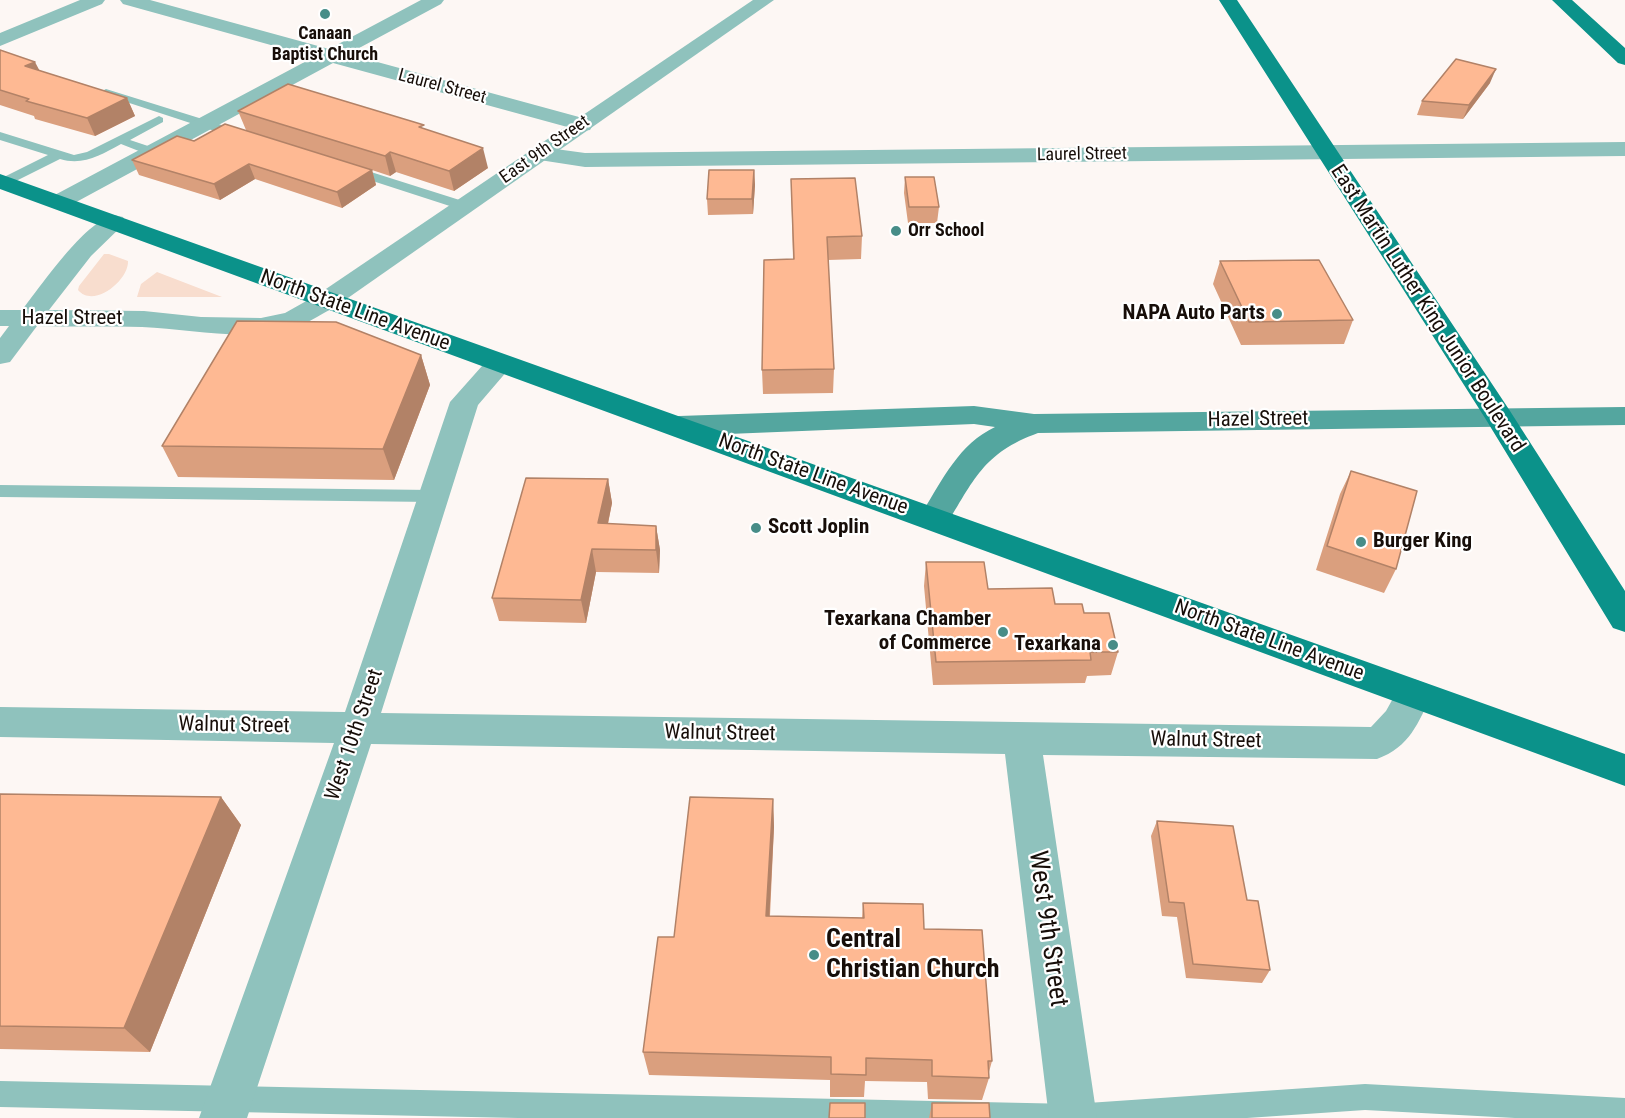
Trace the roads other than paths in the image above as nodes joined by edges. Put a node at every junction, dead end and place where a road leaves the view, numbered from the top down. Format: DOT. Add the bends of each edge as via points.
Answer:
graph roads {
  1 [pos="96,0"];
  2 [pos="129,0"];
  3 [pos="435,0"];
  4 [pos="765,0"];
  5 [pos="1228,0"];
  6 [pos="1561,0"];
  7 [pos="0,40"];
  8 [pos="332,56"];
  9 [pos="1625,59"];
  10 [pos="91,88"];
  11 [pos="159,120"];
  12 [pos="205,124"];
  13 [pos="582,125"];
  14 [pos="0,136"];
  15 [pos="250,138"];
  16 [pos="120,140"];
  17 [pos="1625,149"];
  18 [pos="153,152"];
  19 [pos="1325,153"];
  20 [pos="541,154"];
  21 [pos="58,155"];
  22 [pos="340,166"];
  23 [pos="2,182"];
  24 [pos="59,202"];
  25 [pos="464,206"];
  26 [pos="114,222"];
  27 [pos="326,301"];
  28 [pos="0,318"];
  29 [pos="30,319"];
  30 [pos="0,356"];
  31 [pos="500,363"];
  32 [pos="1625,416"];
  33 [pos="1500,418"];
  34 [pos="1035,423"];
  35 [pos="679,426"];
  36 [pos="0,491"];
  37 [pos="433,496"];
  38 [pos="934,519"];
  39 [pos="1625,619"];
  40 [pos="1414,694"];
  41 [pos="0,722"];
  42 [pos="358,728"];
  43 [pos="1022,739"];
  44 [pos="1625,770"];
  45 [pos="0,1094"];
  46 [pos="226,1108"];
  47 [pos="1625,1111"];
  48 [pos="1073,1118"];
  1 -- 7 [label="street"];
  2 -- 8 [label="street, Laurel Street"];
  3 -- 8 [label="street"];
  4 -- 13 [label="street, East 9th Street"];
  5 -- 19 [label="main road, East Martin Luther King Junior Boulevard"];
  6 -- 9 [label="main road"];
  8 -- 12 [label="street"];
  8 -- 13 [label="street, Laurel Street"];
  10 -- 12 [label="lane"];
  11 -- 16 [label="lane"];
  12 -- 15 [label="lane"];
  12 -- 18 [label="street"];
  13 -- 20 [label="street, East 9th Street"];
  14 -- 21 [label="lane"];
  16 -- 18 [label="lane"];
  16 -- 21 [label="lane" via="83,158"];
  17 -- 19 [label="street, Laurel Street"];
  18 -- 24 [label="street"];
  19 -- 20 [label="street, Laurel Street" via="585,160"];
  19 -- 33 [label="main road, East Martin Luther King Junior Boulevard"];
  20 -- 25 [label="street, East 9th Street"];
  21 -- 23 [label="lane"];
  22 -- 25 [label="lane"];
  23 -- 24 [label="main road, North State Line Avenue"];
  24 -- 26 [label="main road, North State Line Avenue"];
  25 -- 27 [label="street, East 9th Street"];
  26 -- 27 [label="main road, North State Line Avenue"];
  26 -- 29 [label="street" via="82,251"];
  27 -- 29 [label="street, Hazel Street" via="300,317 274,325"];
  27 -- 31 [label="main road, North State Line Avenue"];
  28 -- 29 [label="street, Hazel Street"];
  29 -- 30 [label="street"];
  31 -- 35 [label="main road, North State Line Avenue"];
  31 -- 37 [label="street, West 10th Street" via="464,402"];
  32 -- 33 [label="main road, Hazel Street"];
  33 -- 34 [label="main road, Hazel Street"];
  33 -- 39 [label="main road, East Martin Luther King Junior Boulevard"];
  34 -- 35 [label="main road" via="974,415"];
  34 -- 38 [label="main road, Hazel Street" via="1003,435 981,450"];
  35 -- 38 [label="main road, North State Line Avenue"];
  36 -- 37 [label="lane"];
  37 -- 42 [label="street, West 10th Street"];
  38 -- 40 [label="main road, North State Line Avenue"];
  40 -- 43 [label="street, Walnut Street" via="1392,732 1377,743"];
  40 -- 44 [label="main road, North State Line Avenue"];
  41 -- 42 [label="street, Walnut Street"];
  42 -- 43 [label="street, Walnut Street"];
  42 -- 46 [label="street, West 10th Street"];
  43 -- 48 [label="street, West 9th Street"];
  45 -- 46 [label="lane"];
  46 -- 48 [label="lane"];
  47 -- 48 [label="lane" via="1365,1097"];
}
